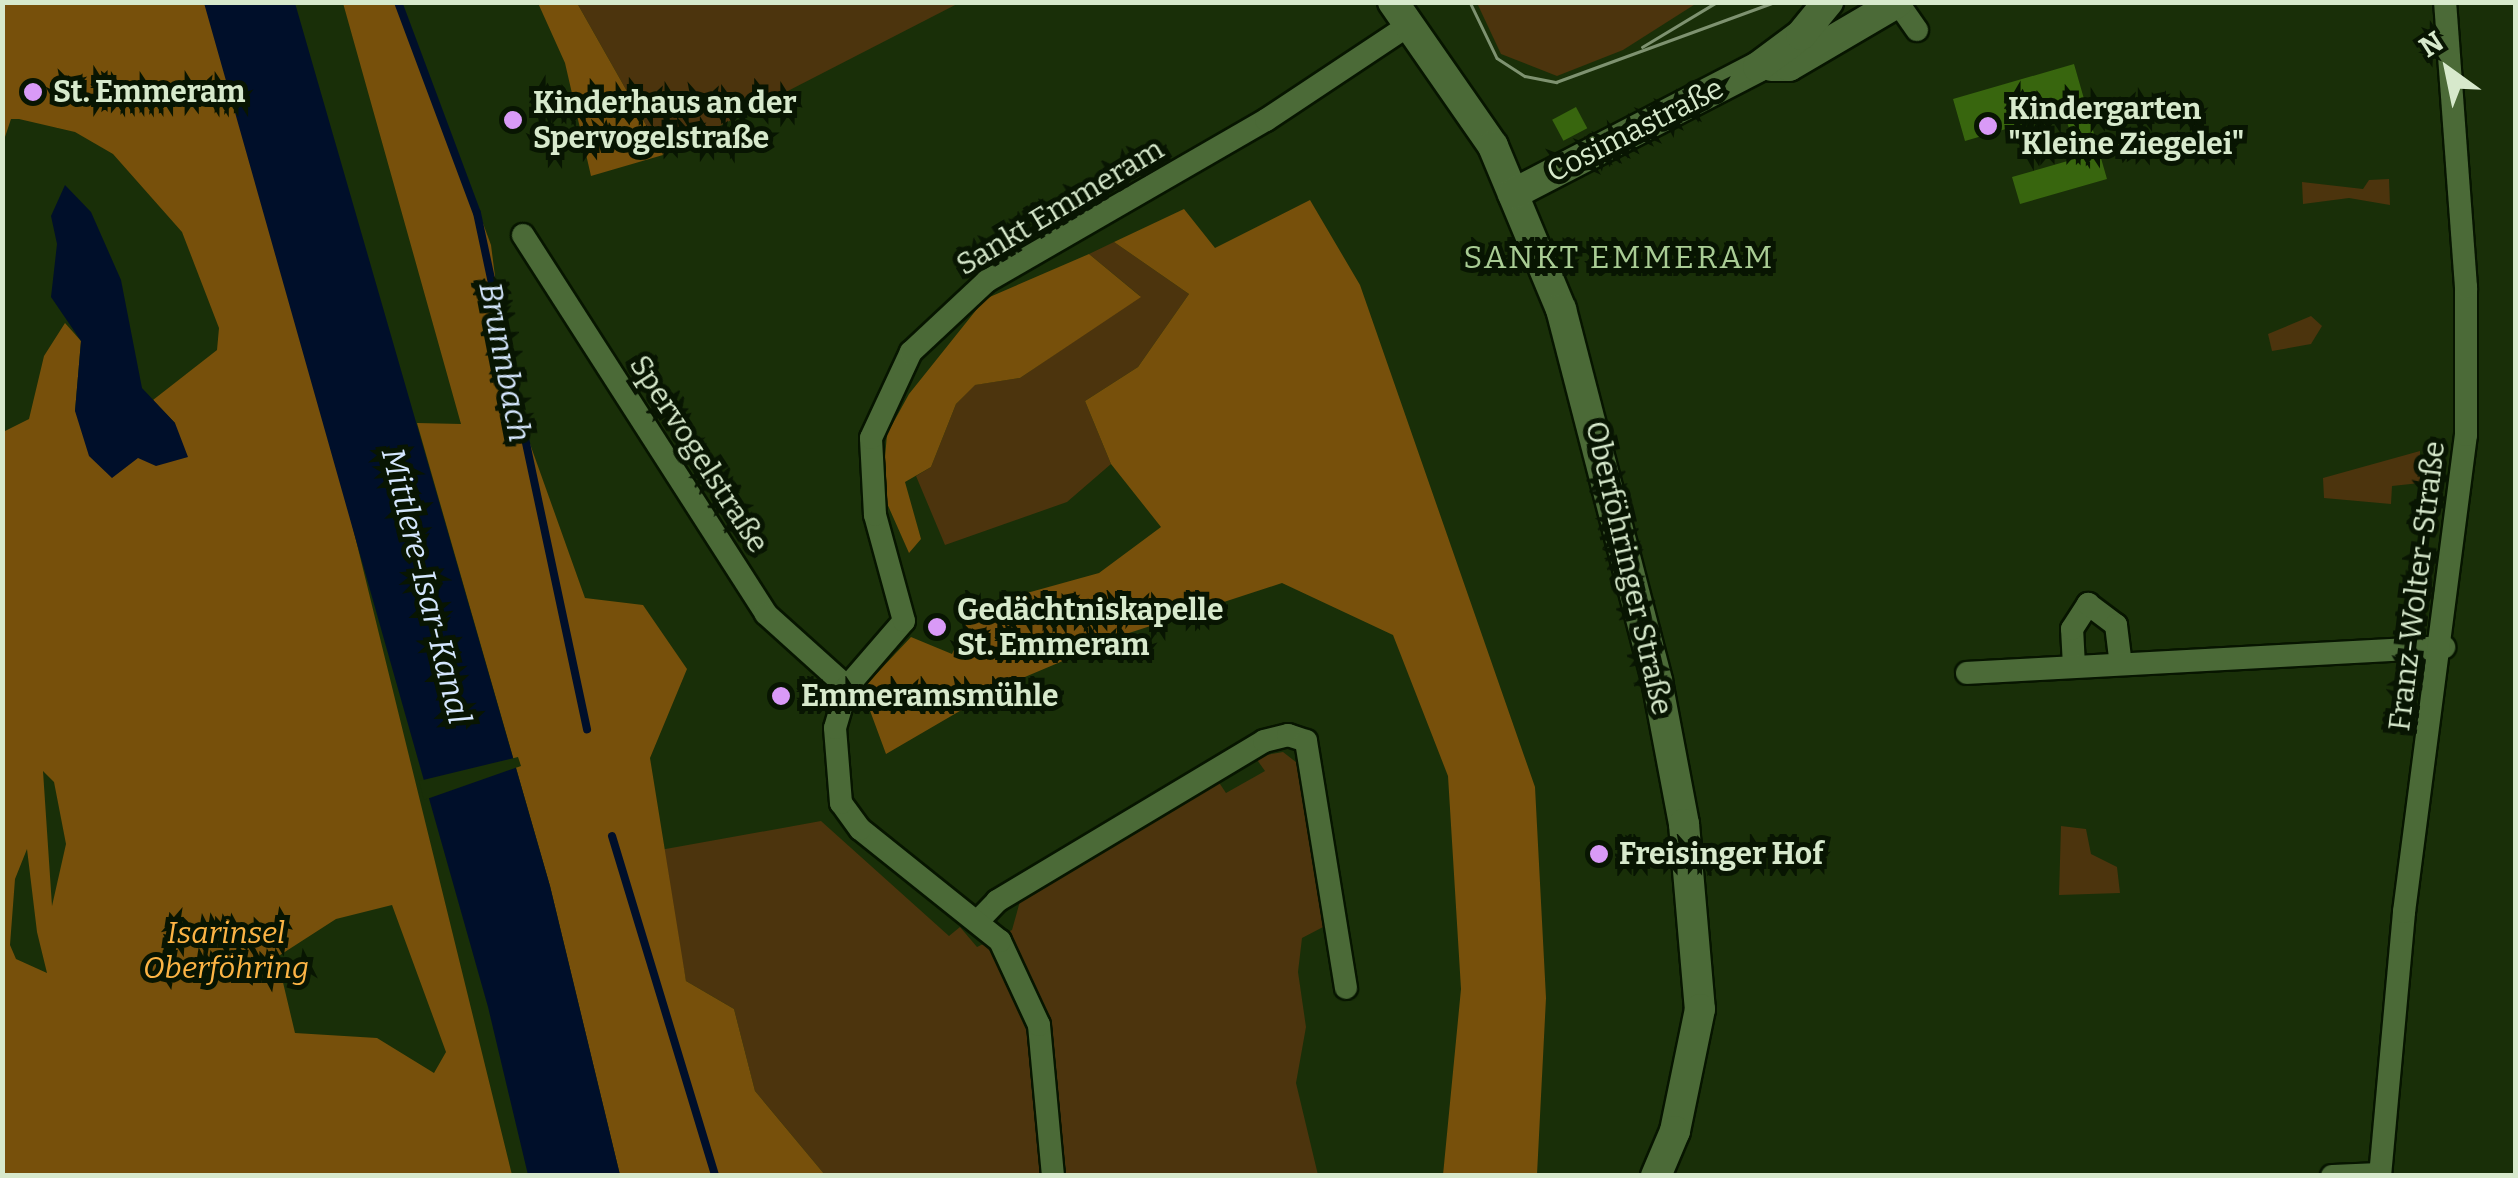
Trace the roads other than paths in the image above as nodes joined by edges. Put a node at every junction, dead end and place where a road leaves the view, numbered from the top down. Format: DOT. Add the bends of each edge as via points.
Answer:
graph roads {
  1 [pos="1828,2"];
  2 [pos="2445,2"];
  3 [pos="1885,5"];
  4 [pos="1401,14"];
  5 [pos="1917,30"];
  6 [pos="1758,67"];
  7 [pos="1513,194"];
  8 [pos="523,235"];
  9 [pos="2444,647"];
  10 [pos="2121,664"];
  11 [pos="2074,666"];
  12 [pos="1967,673"];
  13 [pos="847,687"];
  14 [pos="978,921"];
  15 [pos="1346,988"];
  16 [pos="2380,1175"];
  17 [pos="1053,1176"];
  18 [pos="1656,1176"];
  19 [pos="2332,1176"];
  1 -- 6 [label="main road, Cosimastraße" via="1801,36"];
  2 -- 9 [label="street, Franz-Wolter-Straße" via="2468,326 2461,520"];
  3 -- 5 [label="street, Cosimastraße"];
  3 -- 6 [label="main road, Cosimastraße" via="1790,66"];
  4 -- 7 [label="main road, Oberföhringer Straße" via="1493,146"];
  4 -- 13 [label="street, Sankt Emmeram" via="1266,120 1039,249 946,314 885,396 869,480 904,621"];
  6 -- 7 [label="main road, Cosimastraße"];
  7 -- 18 [label="main road, Oberföhringer Straße" via="1581,368 1684,824 1700,1009 1675,1131"];
  8 -- 13 [label="street, Spervogelstraße" via="766,614"];
  9 -- 10 [label="street"];
  9 -- 16 [label="street, Franz-Wolter-Straße" via="2414,831"];
  10 -- 11 [label="street"];
  10 -- 11 [label="street" via="2116,625 2088,604 2072,630"];
  11 -- 12 [label="street"];
  13 -- 14 [label="street, Sankt Emmeram" via="835,728 841,803 860,829"];
  14 -- 15 [label="street" via="996,901 1264,741 1288,734 1306,741"];
  14 -- 17 [label="street, Sankt Emmeram" via="1000,941 1038,1026"];
  16 -- 19 [label="street"];
}
